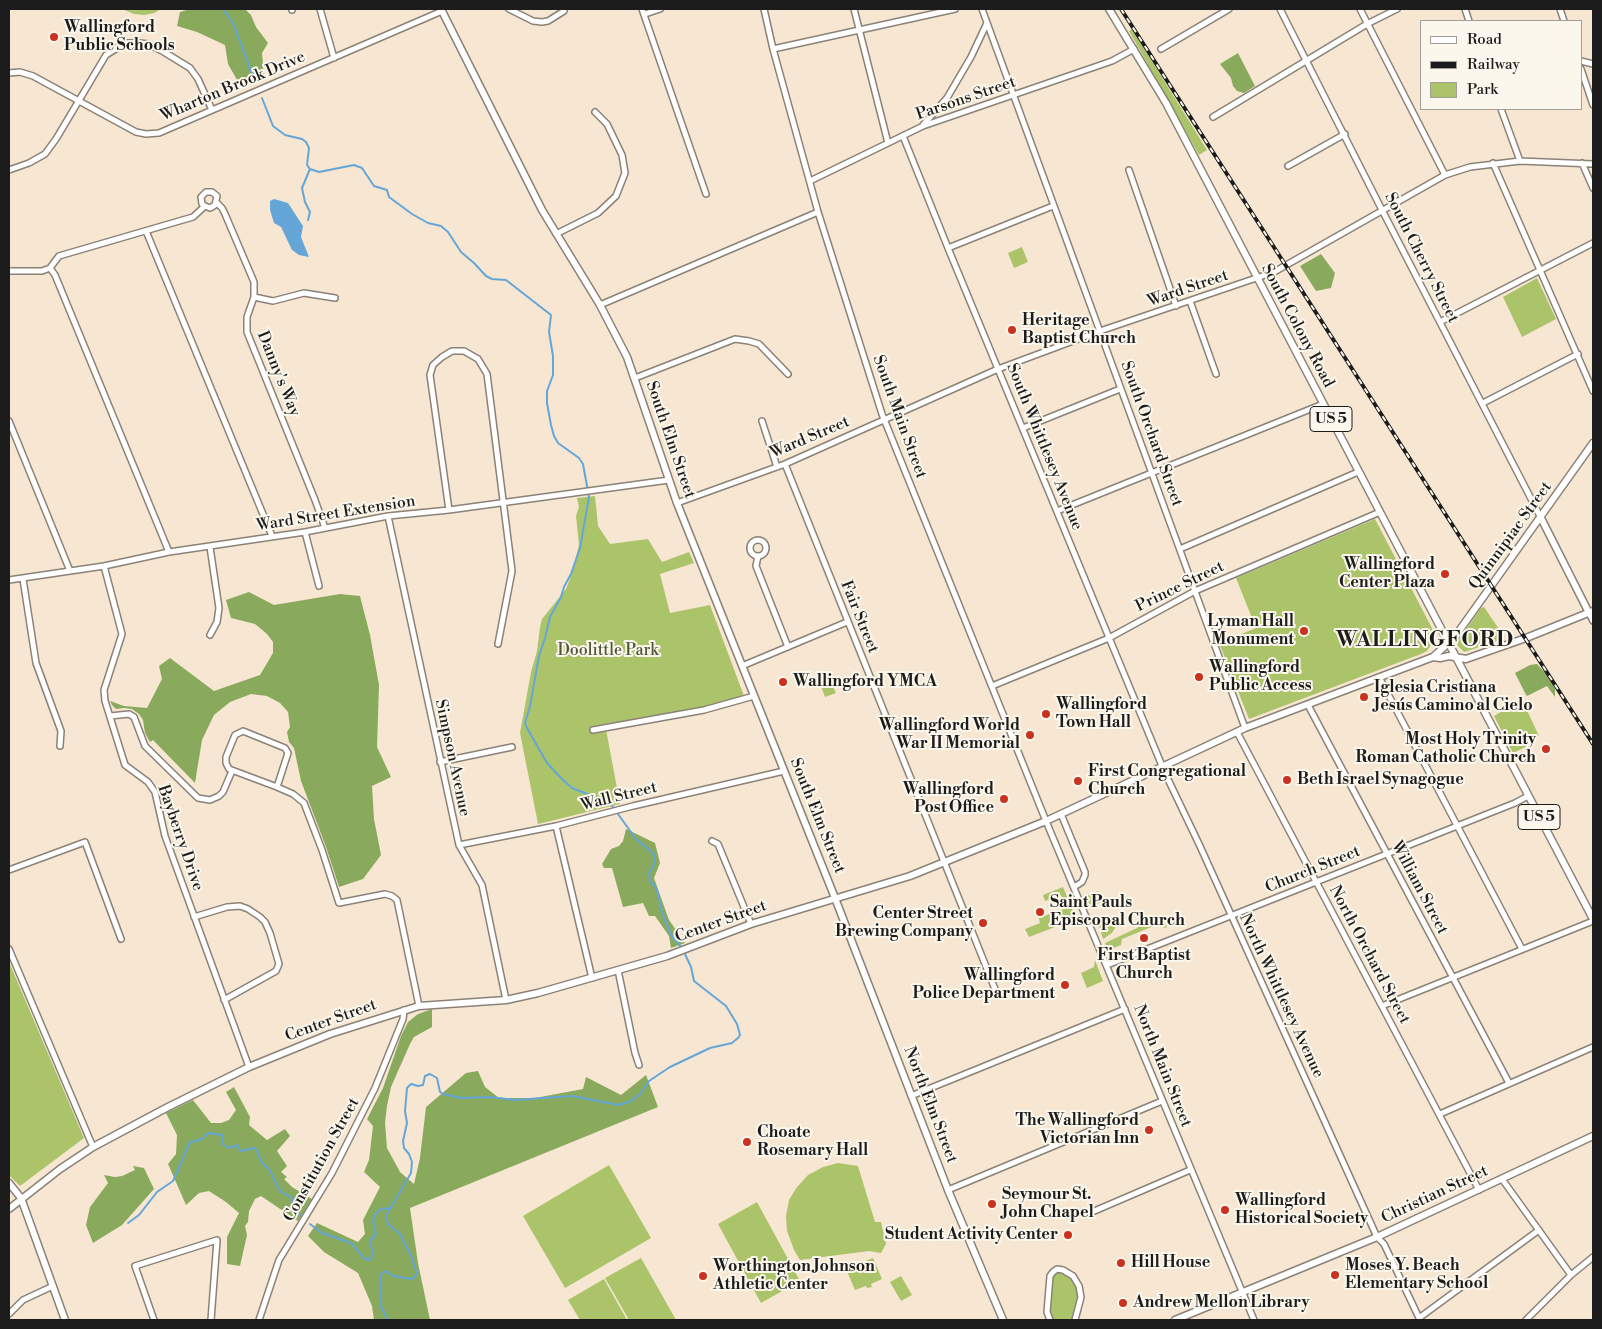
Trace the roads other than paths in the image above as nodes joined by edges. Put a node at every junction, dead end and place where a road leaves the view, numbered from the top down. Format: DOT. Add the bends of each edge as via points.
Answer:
graph roads {
  1 [pos="320,9"];
  2 [pos="509,9"];
  3 [pos="564,9"];
  4 [pos="660,9"];
  5 [pos="764,9"];
  6 [pos="854,9"];
  7 [pos="955,9"];
  8 [pos="982,9"];
  9 [pos="1109,9"];
  10 [pos="1229,9"];
  11 [pos="1280,9"];
  12 [pos="1360,9"];
  13 [pos="1397,9"];
  14 [pos="441,10"];
  15 [pos="644,11"];
  16 [pos="987,22"];
  17 [pos="1367,24"];
  18 [pos="858,29"];
  19 [pos="773,49"];
  20 [pos="1134,49"];
  21 [pos="1161,49"];
  22 [pos="334,58"];
  23 [pos="1306,61"];
  24 [pos="1582,72"];
  25 [pos="9,73"];
  26 [pos="1013,96"];
  27 [pos="78,100"];
  28 [pos="1593,105"];
  29 [pos="212,110"];
  30 [pos="1501,110"];
  31 [pos="595,112"];
  32 [pos="1213,117"];
  33 [pos="922,126"];
  34 [pos="1345,134"];
  35 [pos="903,136"];
  36 [pos="888,143"];
  37 [pos="1520,161"];
  38 [pos="1493,163"];
  39 [pos="1582,163"];
  40 [pos="1593,164"];
  41 [pos="1288,166"];
  42 [pos="9,170"];
  43 [pos="1129,170"];
  44 [pos="1445,176"];
  45 [pos="810,181"];
  46 [pos="1593,188"];
  47 [pos="706,194"];
  48 [pos="217,203"];
  49 [pos="205,206"];
  50 [pos="1053,206"];
  51 [pos="1382,210"];
  52 [pos="818,212"];
  53 [pos="146,231"];
  54 [pos="556,234"];
  55 [pos="1593,243"];
  56 [pos="948,248"];
  57 [pos="50,268"];
  58 [pos="9,271"];
  59 [pos="1540,271"];
  60 [pos="1256,278"];
  61 [pos="254,297"];
  62 [pos="335,298"];
  63 [pos="1190,301"];
  64 [pos="600,305"];
  65 [pos="1176,306"];
  66 [pos="1440,322"];
  67 [pos="1100,331"];
  68 [pos="1578,354"];
  69 [pos="998,369"];
  70 [pos="788,374"];
  71 [pos="1216,374"];
  72 [pos="635,378"];
  73 [pos="1120,389"];
  74 [pos="1593,390"];
  75 [pos="1483,403"];
  76 [pos="1323,404"];
  77 [pos="884,420"];
  78 [pos="9,421"];
  79 [pos="762,422"];
  80 [pos="1023,428"];
  81 [pos="1593,443"];
  82 [pos="785,464"];
  83 [pos="777,467"];
  84 [pos="1358,472"];
  85 [pos="1152,474"];
  86 [pos="669,480"];
  87 [pos="503,502"];
  88 [pos="676,503"];
  89 [pos="448,510"];
  90 [pos="1057,511"];
  91 [pos="1380,512"];
  92 [pos="388,516"];
  93 [pos="1541,518"];
  94 [pos="324,528"];
  95 [pos="305,532"];
  96 [pos="272,536"];
  97 [pos="210,547"];
  98 [pos="1180,549"];
  99 [pos="169,552"];
  100 [pos="758,556"];
  101 [pos="104,566"];
  102 [pos="70,571"];
  103 [pos="23,579"];
  104 [pos="9,580"];
  105 [pos="319,586"];
  106 [pos="1195,591"];
  107 [pos="1591,612"];
  108 [pos="1593,621"];
  109 [pos="847,622"];
  110 [pos="210,635"];
  111 [pos="1108,638"];
  112 [pos="1450,643"];
  113 [pos="498,644"];
  114 [pos="788,647"];
  115 [pos="1433,656"];
  116 [pos="1457,658"];
  117 [pos="742,666"];
  118 [pos="1379,677"];
  119 [pos="992,686"];
  120 [pos="754,696"];
  121 [pos="1308,705"];
  122 [pos="110,716"];
  123 [pos="1245,728"];
  124 [pos="593,730"];
  125 [pos="1237,732"];
  126 [pos="60,746"];
  127 [pos="512,747"];
  128 [pos="440,762"];
  129 [pos="1162,766"];
  130 [pos="232,771"];
  131 [pos="784,771"];
  132 [pos="277,787"];
  133 [pos="1528,796"];
  134 [pos="1061,814"];
  135 [pos="1046,821"];
  136 [pos="556,826"];
  137 [pos="1457,826"];
  138 [pos="712,841"];
  139 [pos="459,845"];
  140 [pos="1387,854"];
  141 [pos="945,862"];
  142 [pos="9,870"];
  143 [pos="1316,882"];
  144 [pos="1074,887"];
  145 [pos="835,898"];
  146 [pos="194,917"];
  147 [pos="1231,917"];
  148 [pos="1593,920"];
  149 [pos="751,924"];
  150 [pos="121,939"];
  151 [pos="9,949"];
  152 [pos="1522,949"];
  153 [pos="1107,966"];
  154 [pos="618,970"];
  155 [pos="592,978"];
  156 [pos="1453,978"];
  157 [pos="997,994"];
  158 [pos="224,1000"];
  159 [pos="506,1000"];
  160 [pos="419,1006"];
  161 [pos="1382,1006"];
  162 [pos="1125,1009"];
  163 [pos="404,1010"];
  164 [pos="1593,1046"];
  165 [pos="639,1065"];
  166 [pos="250,1067"];
  167 [pos="1509,1083"];
  168 [pos="911,1096"];
  169 [pos="1162,1101"];
  170 [pos="1440,1114"];
  171 [pos="1593,1136"];
  172 [pos="93,1147"];
  173 [pos="1190,1170"];
  174 [pos="1502,1179"];
  175 [pos="9,1183"];
  176 [pos="948,1190"];
  177 [pos="1480,1190"];
  178 [pos="21,1198"];
  179 [pos="9,1209"];
  180 [pos="1086,1215"];
  181 [pos="1539,1230"];
  182 [pos="1377,1237"];
  183 [pos="1593,1257"];
  184 [pos="1571,1275"];
  185 [pos="53,1286"];
  186 [pos="1242,1293"];
  187 [pos="9,1314"];
  188 [pos="1419,1319"];
  189 [pos="65,1320"];
  190 [pos="154,1320"];
  191 [pos="211,1320"];
  192 [pos="259,1320"];
  193 [pos="1003,1320"];
  194 [pos="1050,1320"];
  195 [pos="1075,1320"];
  196 [pos="1175,1320"];
  197 [pos="1254,1320"];
  198 [pos="1526,1320"];
  1 -- 22 [label="street"];
  2 -- 3 [label="street" via="542,22"];
  4 -- 15 [label="street"];
  5 -- 19 [label="street, South Main Street"];
  6 -- 18 [label="street"];
  7 -- 18 [label="street"];
  8 -- 16 [label="street, South Orchard Street"];
  9 -- 20 [label="main road, South Colony Road / US 5"];
  10 -- 21 [label="street"];
  11 -- 23 [label="street, South Cherry Street"];
  12 -- 17 [label="street"];
  13 -- 17 [label="street"];
  14 -- 22 [label="street, Wharton Brook Drive"];
  14 -- 54 [label="main road, South Elm Street" via="527,183"];
  15 -- 47 [label="street"];
  16 -- 26 [label="street, South Orchard Street"];
  16 -- 33 [label="street" via="947,98"];
  17 -- 23 [label="street"];
  17 -- 44 [label="street"];
  18 -- 19 [label="street"];
  18 -- 36 [label="street"];
  19 -- 45 [label="street, South Main Street"];
  20 -- 26 [label="street, Parsons Street" via="1112,61"];
  20 -- 60 [label="main road, South Colony Road / US 5" via="1170,111"];
  22 -- 29 [label="street, Wharton Brook Drive"];
  23 -- 32 [label="street"];
  23 -- 34 [label="street, South Cherry Street"];
  24 -- 28 [label="street"];
  25 -- 27 [label="street, Wharton Brook Drive" via="34,76"];
  26 -- 33 [label="street, Parsons Street"];
  26 -- 50 [label="street, South Orchard Street"];
  27 -- 29 [label="street, Wharton Brook Drive" via="116,122 146,134 174,128"];
  27 -- 29 [label="street" via="106,55 125,43 139,43 148,44 190,68"];
  27 -- 42 [label="street" via="45,154"];
  30 -- 37 [label="street"];
  31 -- 54 [label="street" via="607,124 622,154 625,173 616,196 598,213"];
  33 -- 35 [label="street, Parsons Street"];
  34 -- 41 [label="street"];
  34 -- 51 [label="street, South Cherry Street"];
  35 -- 36 [label="street, Parsons Street"];
  35 -- 56 [label="street, South Whittlesey Avenue"];
  36 -- 45 [label="street, Parsons Street"];
  37 -- 38 [label="street, Ward Street"];
  37 -- 39 [label="street, Ward Street"];
  38 -- 44 [label="street, Ward Street"];
  38 -- 59 [label="street"];
  39 -- 40 [label="street, Ward Street"];
  39 -- 46 [label="street"];
  43 -- 65 [label="street"];
  44 -- 51 [label="street, Ward Street"];
  45 -- 52 [label="street, South Main Street"];
  48 -- 49 [label="street" via="213,207"];
  48 -- 49 [label="street" via="215,194 209,191 201,197"];
  48 -- 61 [label="street, Danny's Way" via="225,214 254,282"];
  49 -- 53 [label="street" via="193,217"];
  50 -- 56 [label="street"];
  50 -- 67 [label="street, South Orchard Street"];
  51 -- 60 [label="street, Ward Street" via="1281,268"];
  51 -- 66 [label="street, South Cherry Street"];
  52 -- 64 [label="street"];
  52 -- 77 [label="street, South Main Street"];
  53 -- 57 [label="street" via="59,256"];
  53 -- 96 [label="street"];
  54 -- 64 [label="main road, South Elm Street"];
  55 -- 59 [label="street"];
  56 -- 69 [label="street, South Whittlesey Avenue"];
  57 -- 58 [label="street"];
  57 -- 99 [label="street" via="56,275"];
  59 -- 66 [label="street"];
  59 -- 68 [label="street"];
  60 -- 63 [label="street, Ward Street"];
  60 -- 76 [label="main road, South Colony Road / US 5"];
  61 -- 62 [label="street" via="273,301 304,294"];
  61 -- 94 [label="street, Danny's Way" via="247,317 247,332"];
  63 -- 65 [label="street, Ward Street"];
  63 -- 71 [label="street"];
  64 -- 72 [label="main road, South Elm Street"];
  65 -- 67 [label="street, Ward Street"];
  66 -- 75 [label="street, South Cherry Street"];
  67 -- 69 [label="street, Ward Street"];
  67 -- 73 [label="street, South Orchard Street"];
  68 -- 74 [label="street"];
  68 -- 75 [label="street"];
  69 -- 77 [label="street, Ward Street"];
  69 -- 80 [label="street, South Whittlesey Avenue"];
  70 -- 72 [label="street" via="760,344 735,340"];
  72 -- 86 [label="main road, South Elm Street"];
  73 -- 80 [label="street"];
  73 -- 85 [label="street, South Orchard Street"];
  75 -- 93 [label="street, South Cherry Street"];
  76 -- 84 [label="main road, South Colony Road / US 5"];
  76 -- 85 [label="street"];
  77 -- 82 [label="street, Ward Street"];
  77 -- 119 [label="street, South Main Street"];
  78 -- 102 [label="street"];
  79 -- 83 [label="street"];
  80 -- 90 [label="street, South Whittlesey Avenue"];
  81 -- 93 [label="main road, Quinnipiac Street"];
  82 -- 83 [label="street, Ward Street"];
  82 -- 109 [label="street, Fair Street"];
  83 -- 88 [label="street, Ward Street"];
  84 -- 91 [label="main road, South Colony Road / US 5"];
  84 -- 98 [label="street"];
  85 -- 90 [label="street"];
  85 -- 98 [label="street, South Orchard Street"];
  86 -- 87 [label="street, Ward Street Extension"];
  86 -- 88 [label="main road, South Elm Street"];
  87 -- 89 [label="street, Ward Street Extension"];
  87 -- 89 [label="street" via="487,374 473,355 464,350 452,351 433,365 430,381"];
  87 -- 113 [label="street" via="512,571"];
  88 -- 117 [label="main road, South Elm Street"];
  89 -- 92 [label="street, Ward Street Extension"];
  90 -- 111 [label="street, South Whittlesey Avenue"];
  91 -- 106 [label="street, Prince Street"];
  91 -- 112 [label="main road, South Colony Road / US 5"];
  92 -- 94 [label="street, Ward Street Extension"];
  92 -- 128 [label="street, Simpson Avenue"];
  93 -- 107 [label="main road"];
  93 -- 112 [label="main road, Quinnipiac Street"];
  94 -- 95 [label="street, Ward Street Extension"];
  95 -- 96 [label="street, Ward Street Extension"];
  95 -- 105 [label="street"];
  96 -- 97 [label="street, Ward Street Extension"];
  97 -- 99 [label="street, Ward Street Extension"];
  97 -- 110 [label="street" via="219,608 217,622"];
  98 -- 106 [label="street, South Orchard Street"];
  99 -- 101 [label="street, Ward Street Extension"];
  100 -- 114 [label="street" via="756,566"];
  101 -- 102 [label="street, Ward Street Extension"];
  101 -- 122 [label="street, Bayberry Drive" via="122,634 104,690"];
  102 -- 103 [label="street, Ward Street Extension"];
  103 -- 104 [label="street, Ward Street Extension"];
  103 -- 126 [label="street" via="36,663 61,731"];
  106 -- 111 [label="street, Prince Street"];
  106 -- 123 [label="street, South Orchard Street"];
  107 -- 108 [label="street"];
  107 -- 116 [label="main road, Center Street" via="1466,659"];
  109 -- 114 [label="street"];
  109 -- 141 [label="street, Fair Street"];
  111 -- 119 [label="street, Prince Street"];
  111 -- 129 [label="street, South Whittlesey Avenue"];
  112 -- 115 [label="main road, Center Street"];
  112 -- 116 [label="main road, South Colony Road / US 5"];
  114 -- 117 [label="street"];
  115 -- 116 [label="main road, Center Street"];
  115 -- 118 [label="main road, Center Street"];
  116 -- 133 [label="main road, US 5"];
  117 -- 120 [label="main road, South Elm Street"];
  118 -- 121 [label="main road, Center Street"];
  118 -- 137 [label="street"];
  119 -- 135 [label="street, South Main Street"];
  120 -- 124 [label="street" via="704,710"];
  120 -- 131 [label="main road, South Elm Street"];
  121 -- 123 [label="main road, Center Street"];
  121 -- 140 [label="street, William Street"];
  122 -- 130 [label="street" via="129,714 134,717 146,746 198,798 210,800 219,796 224,792"];
  122 -- 146 [label="street, Bayberry Drive" via="125,765 148,782 155,792 166,836"];
  123 -- 125 [label="main road, Center Street"];
  125 -- 129 [label="main road, Center Street"];
  125 -- 143 [label="street, North Orchard Street"];
  127 -- 128 [label="street"];
  128 -- 139 [label="street, Simpson Avenue"];
  129 -- 134 [label="main road, Center Street"];
  129 -- 147 [label="street, North Whittlesey Avenue"];
  130 -- 132 [label="street"];
  130 -- 132 [label="street" via="226,764 226,757 235,735 243,731 285,748 288,753"];
  131 -- 136 [label="street, Wall Street"];
  131 -- 145 [label="main road, South Elm Street"];
  132 -- 160 [label="street" via="304,803 339,903 385,894 397,900"];
  133 -- 137 [label="street, Church Street"];
  133 -- 148 [label="main road, US 5"];
  134 -- 135 [label="main road, Center Street"];
  134 -- 144 [label="street" via="1085,872 1085,879"];
  135 -- 141 [label="main road, Center Street"];
  135 -- 144 [label="street, North Main Street"];
  136 -- 139 [label="street, Wall Street"];
  136 -- 155 [label="street"];
  137 -- 140 [label="street, Church Street"];
  137 -- 152 [label="street"];
  138 -- 149 [label="street" via="718,844"];
  139 -- 159 [label="street, Simpson Avenue" via="482,885"];
  140 -- 143 [label="street, Church Street"];
  140 -- 156 [label="street, William Street"];
  141 -- 145 [label="main road, Center Street"];
  141 -- 157 [label="street, Fair Street"];
  142 -- 150 [label="street" via="85,842"];
  143 -- 147 [label="street, Church Street"];
  143 -- 161 [label="street, North Orchard Street"];
  144 -- 153 [label="street, North Main Street"];
  145 -- 149 [label="main road, Center Street"];
  145 -- 168 [label="main road, North Elm Street"];
  146 -- 158 [label="street, Bayberry Drive"];
  146 -- 158 [label="street" via="240,906 260,917 270,933 279,964 276,971"];
  147 -- 153 [label="street, Church Street"];
  147 -- 182 [label="street, North Whittlesey Avenue"];
  148 -- 152 [label="street"];
  149 -- 154 [label="main road, Center Street" via="677,953"];
  151 -- 172 [label="street"];
  152 -- 156 [label="street"];
  153 -- 162 [label="street, North Main Street"];
  154 -- 155 [label="main road, Center Street"];
  154 -- 165 [label="street"];
  155 -- 159 [label="main road, Center Street"];
  156 -- 161 [label="street"];
  156 -- 167 [label="street, William Street"];
  158 -- 166 [label="street, Bayberry Drive"];
  159 -- 160 [label="main road, Center Street"];
  160 -- 163 [label="main road, Center Street"];
  161 -- 170 [label="street, North Orchard Street"];
  162 -- 168 [label="street"];
  162 -- 169 [label="street, North Main Street"];
  163 -- 166 [label="main road, Center Street" via="330,1034"];
  163 -- 192 [label="street, Constitution Street" via="375,1088 332,1173 279,1260"];
  164 -- 167 [label="street"];
  166 -- 172 [label="main road, Center Street"];
  167 -- 170 [label="street"];
  168 -- 176 [label="main road, North Elm Street"];
  169 -- 173 [label="street, North Main Street"];
  169 -- 176 [label="street"];
  170 -- 177 [label="street, North Orchard Street"];
  171 -- 174 [label="main road, Christian Street"];
  172 -- 178 [label="main road, Center Street"];
  173 -- 180 [label="street"];
  173 -- 186 [label="street, North Main Street"];
  174 -- 177 [label="main road, Christian Street"];
  174 -- 181 [label="street"];
  175 -- 178 [label="main road"];
  176 -- 193 [label="main road, North Elm Street"];
  177 -- 182 [label="main road, Christian Street"];
  178 -- 179 [label="main road, Center Street"];
  178 -- 185 [label="main road"];
  181 -- 184 [label="street"];
  181 -- 188 [label="street"];
  182 -- 186 [label="main road, Christian Street"];
  182 -- 188 [label="street, North Whittlesey Avenue" via="1384,1244"];
  183 -- 184 [label="street"];
  184 -- 198 [label="street"];
  185 -- 187 [label="street" via="23,1300"];
  185 -- 189 [label="main road"];
  186 -- 196 [label="main road, Christian Street"];
  186 -- 197 [label="street, North Main Street"];
  190 -- 191 [label="street" via="135,1266 217,1240"];
  194 -- 195 [label="street" via="1047,1312 1050,1276 1057,1269 1074,1276 1079,1286 1081,1297"];
}
